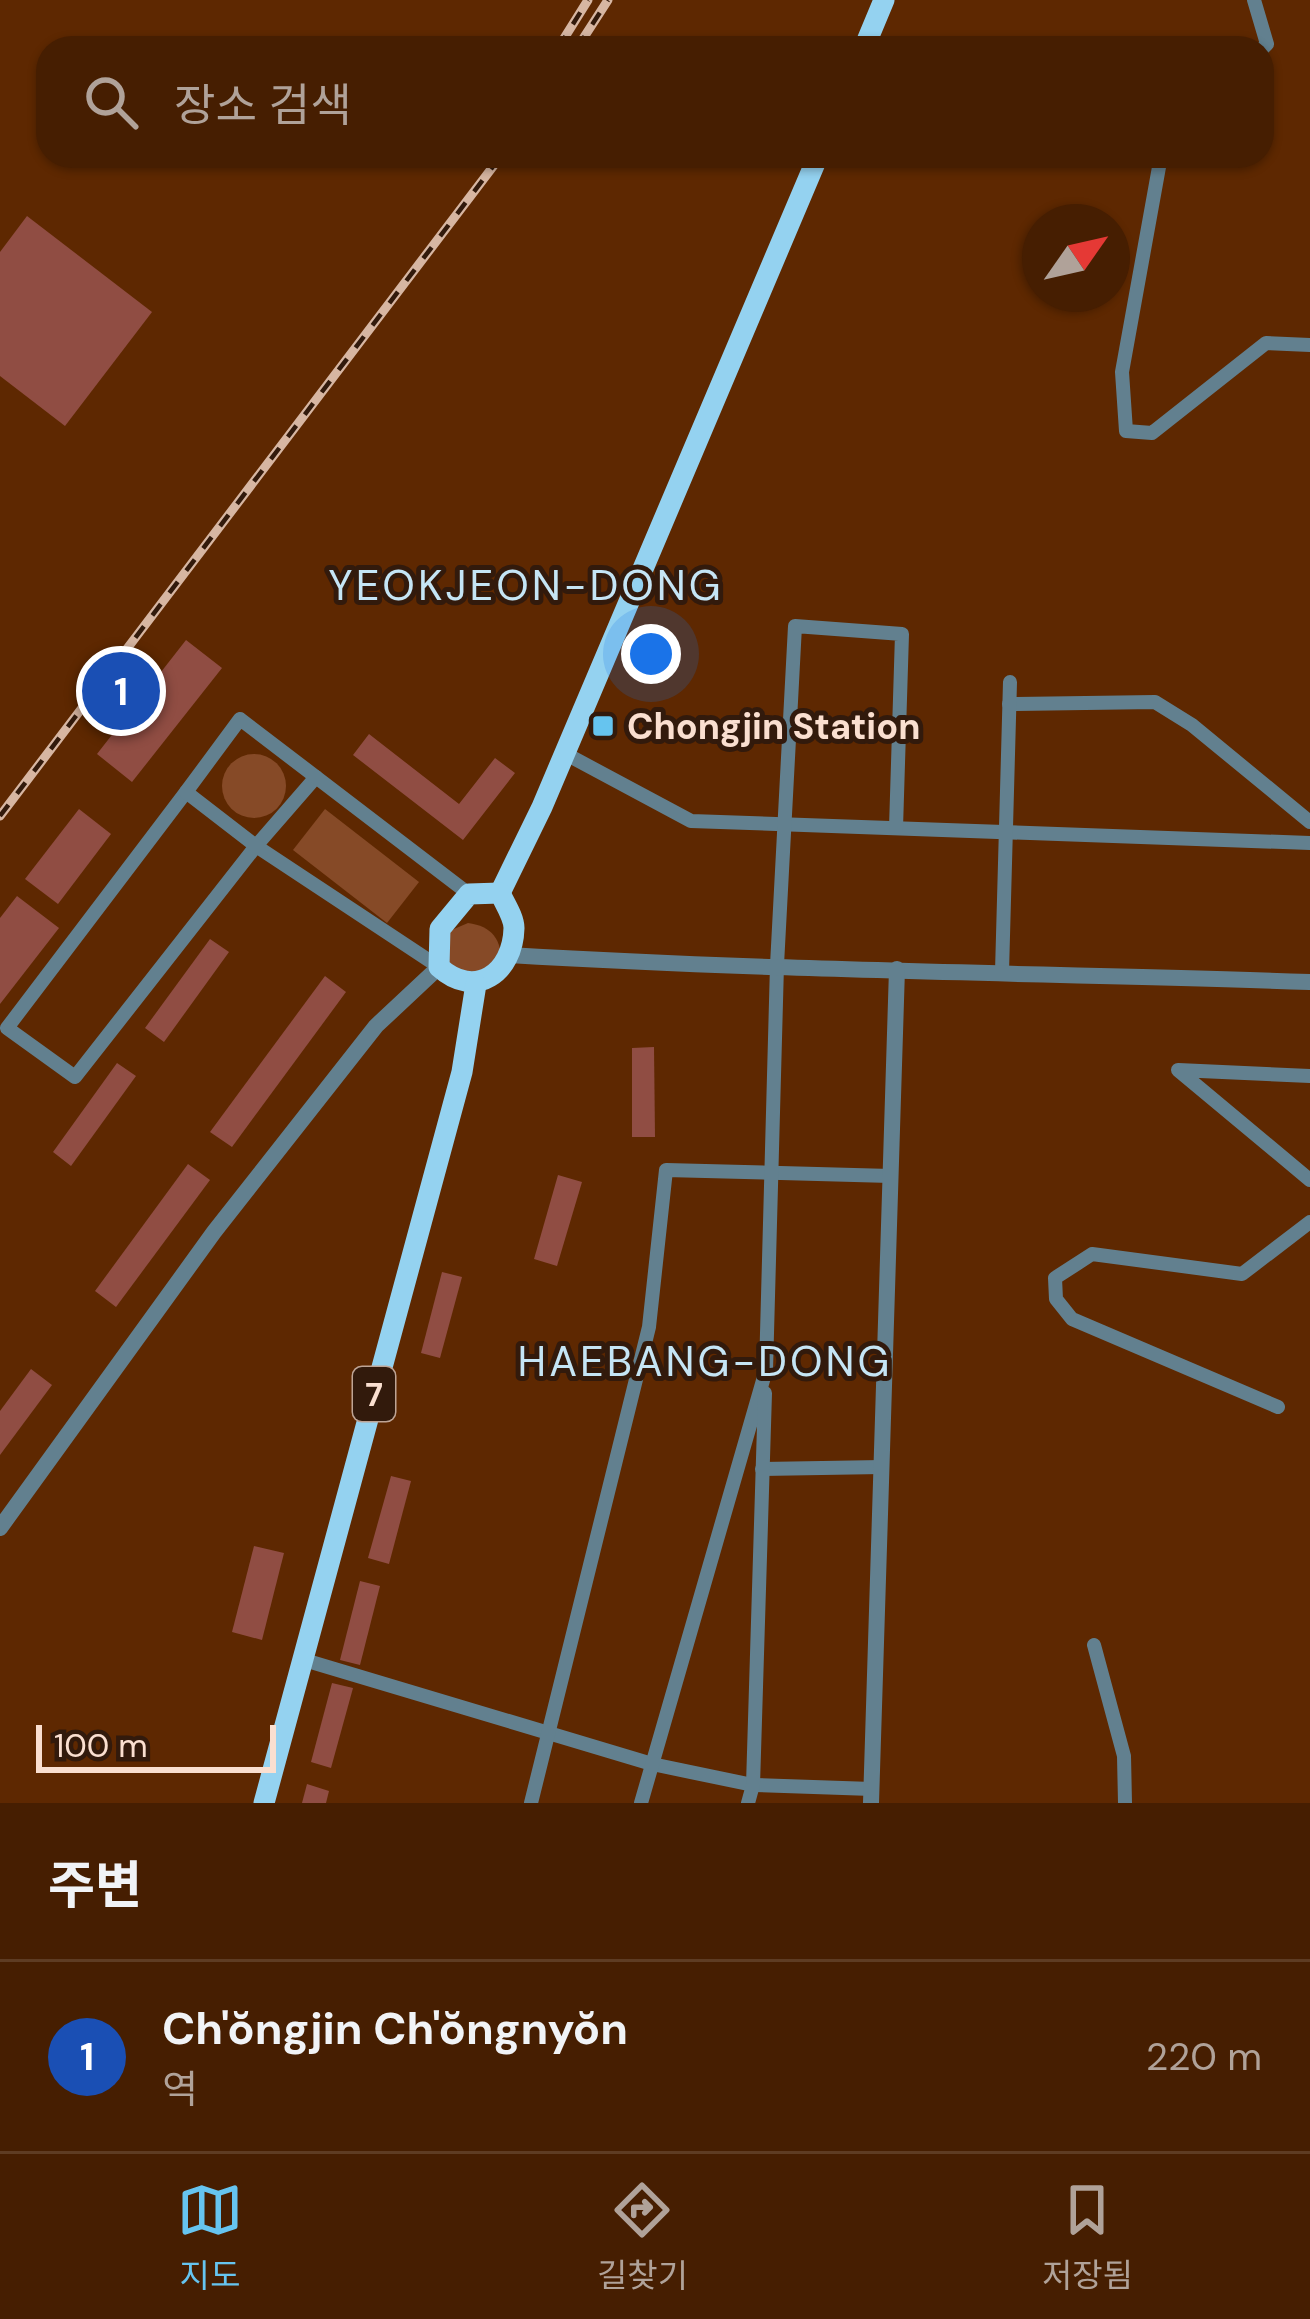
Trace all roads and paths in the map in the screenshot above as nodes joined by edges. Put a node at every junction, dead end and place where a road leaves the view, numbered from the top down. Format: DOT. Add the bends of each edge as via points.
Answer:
graph roads {
  1 [pos="884,0"];
  2 [pos="1254,0"];
  3 [pos="869,36"];
  4 [pos="1265,36"];
  5 [pos="813,168"];
  6 [pos="1159,168"];
  7 [pos="1310,345"];
  8 [pos="1010,682"];
  9 [pos="1009,704"];
  10 [pos="564,753"];
  11 [pos="316,777"];
  12 [pos="186,792"];
  13 [pos="1310,822"];
  14 [pos="784,824"];
  15 [pos="896,828"];
  16 [pos="1006,832"];
  17 [pos="1310,843"];
  18 [pos="256,846"];
  19 [pos="500,893"];
  20 [pos="469,894"];
  21 [pos="509,956"];
  22 [pos="777,964"];
  23 [pos="439,967"];
  24 [pos="897,969"];
  25 [pos="1002,972"];
  26 [pos="1310,982"];
  27 [pos="476,984"];
  28 [pos="1310,1076"];
  29 [pos="771,1173"];
  30 [pos="891,1176"];
  31 [pos="1310,1180"];
  32 [pos="1310,1222"];
  33 [pos="766,1370"];
  34 [pos="1278,1406"];
  35 [pos="882,1467"];
  36 [pos="762,1469"];
  37 [pos="0,1528"];
  38 [pos="1094,1645"];
  39 [pos="302,1658"];
  40 [pos="550,1733"];
  41 [pos="652,1764"];
  42 [pos="753,1785"];
  43 [pos="871,1796"];
  44 [pos="263,1803"];
  45 [pos="531,1803"];
  46 [pos="641,1803"];
  47 [pos="748,1803"];
  48 [pos="1125,1803"];
  1 -- 3 [label="highway"];
  2 -- 4 [label="street"];
  5 -- 10 [label="highway"];
  6 -- 7 [label="street" via="1122,372 1126,431 1152,433 1266,343"];
  8 -- 9 [label="street"];
  9 -- 13 [label="street" via="1155,702"];
  9 -- 16 [label="street"];
  10 -- 14 [label="street" via="691,821"];
  10 -- 19 [label="highway"];
  11 -- 12 [label="street" via="240,719"];
  11 -- 18 [label="street"];
  11 -- 20 [label="street"];
  12 -- 18 [label="street"];
  12 -- 18 [label="street" via="7,1028 75,1077"];
  14 -- 15 [label="street"];
  14 -- 15 [label="street" via="795,626 902,634"];
  14 -- 22 [label="street"];
  15 -- 16 [label="street"];
  16 -- 17 [label="street"];
  16 -- 25 [label="street"];
  18 -- 23 [label="street"];
  19 -- 20 [label="highway"];
  19 -- 21 [label="highway" via="514,923"];
  20 -- 23 [label="highway" via="440,929"];
  21 -- 22 [label="street"];
  21 -- 27 [label="highway"];
  22 -- 24 [label="street"];
  22 -- 29 [label="street"];
  23 -- 27 [label="highway" via="454,981"];
  23 -- 37 [label="street" via="376,1026 229,1213"];
  24 -- 25 [label="street"];
  24 -- 30 [label="street"];
  25 -- 26 [label="street"];
  27 -- 39 [label="highway, 7" via="462,1072"];
  28 -- 31 [label="street" via="1178,1070"];
  29 -- 30 [label="street"];
  29 -- 33 [label="street"];
  29 -- 40 [label="street" via="666,1170 649,1327"];
  30 -- 35 [label="street"];
  32 -- 34 [label="street" via="1242,1274 1092,1254 1055,1278 1056,1299 1072,1319"];
  33 -- 36 [label="street"];
  33 -- 41 [label="street"];
  35 -- 36 [label="street"];
  35 -- 43 [label="street"];
  36 -- 42 [label="street"];
  38 -- 48 [label="street" via="1124,1756"];
  39 -- 40 [label="street"];
  39 -- 44 [label="highway, 7"];
  40 -- 41 [label="street"];
  40 -- 45 [label="street"];
  41 -- 42 [label="street"];
  41 -- 46 [label="street"];
  42 -- 43 [label="street"];
  42 -- 47 [label="street"];
}
